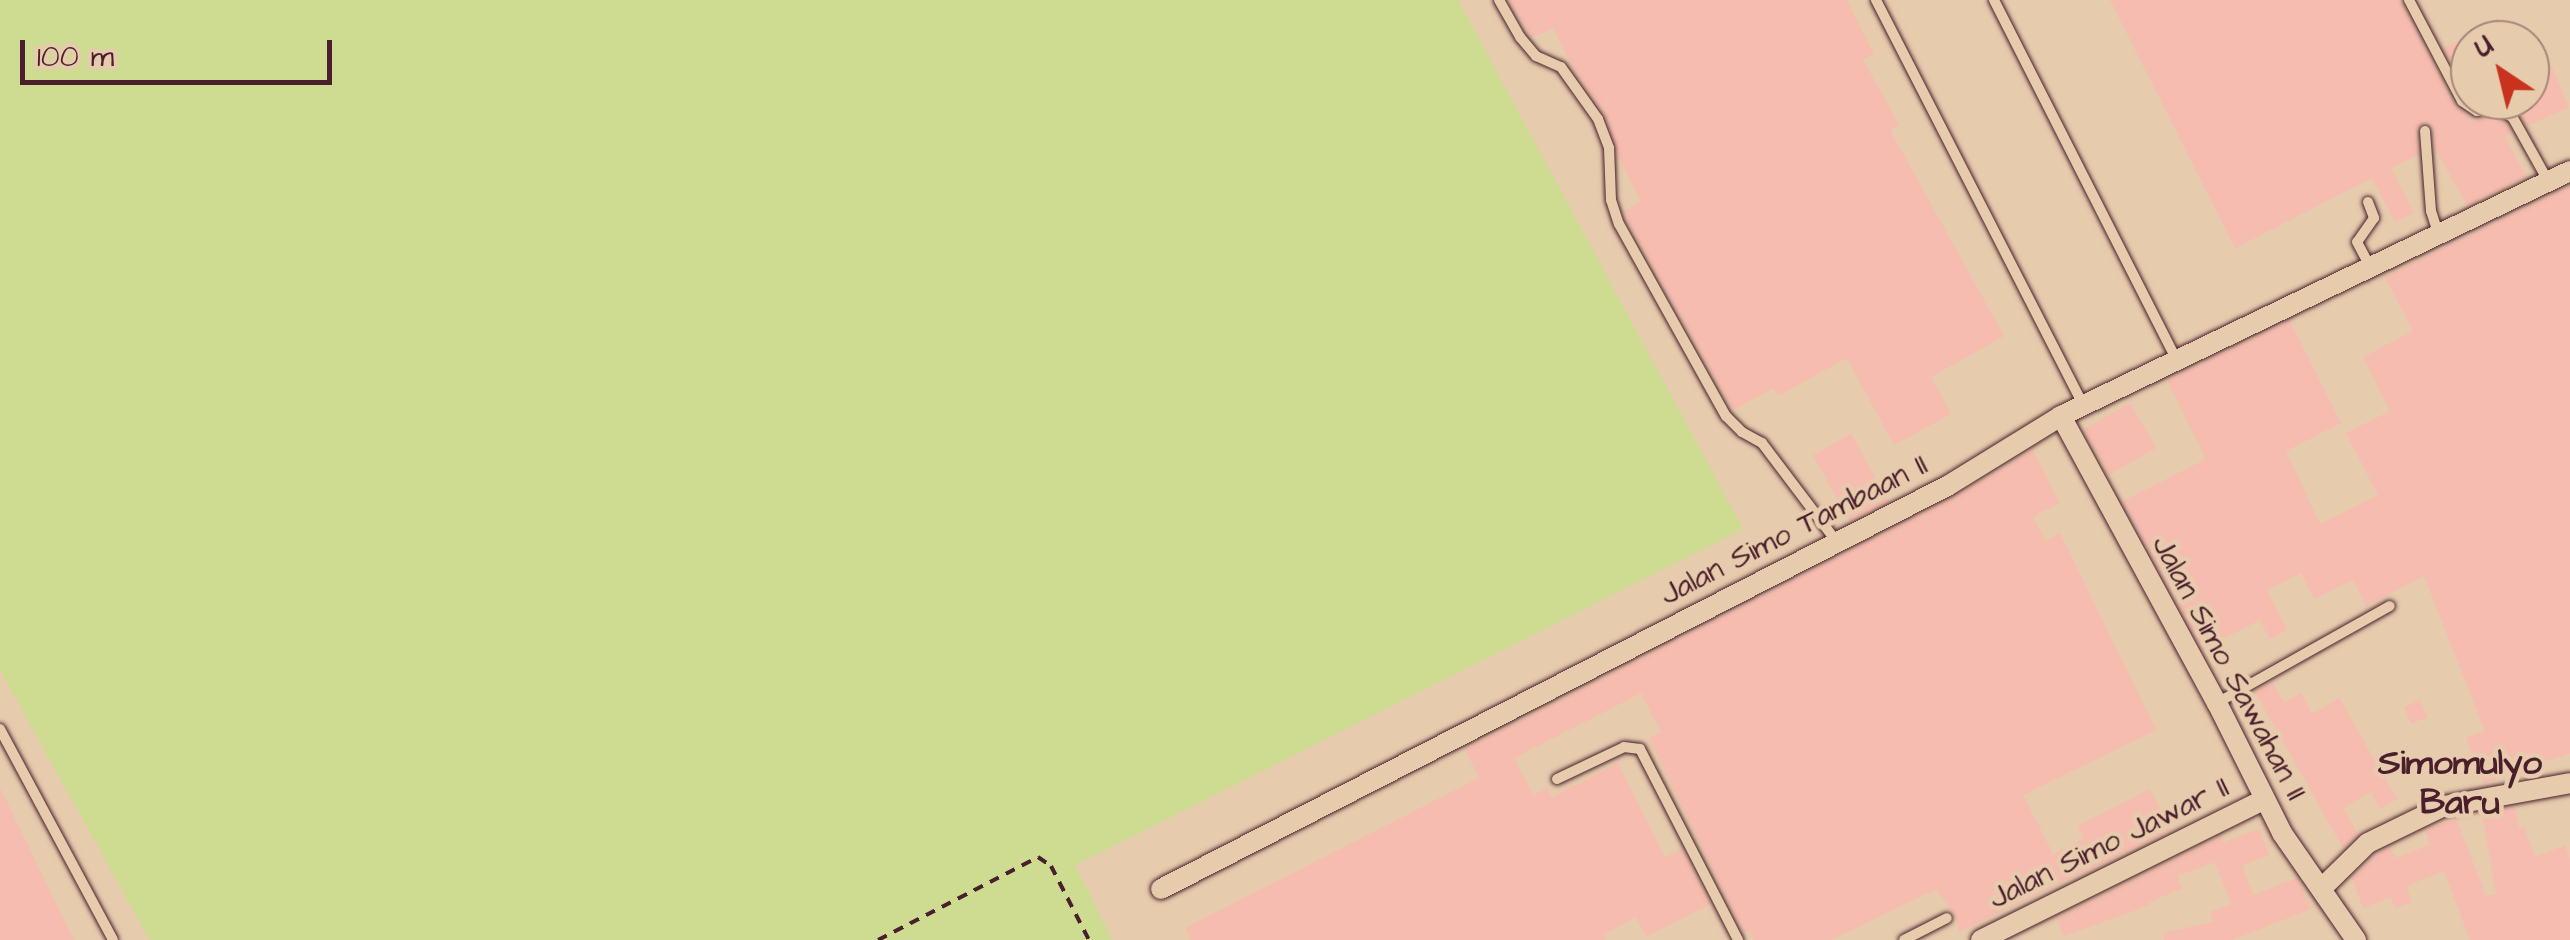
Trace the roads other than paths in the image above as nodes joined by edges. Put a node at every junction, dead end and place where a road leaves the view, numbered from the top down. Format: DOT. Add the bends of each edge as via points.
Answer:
graph roads {
  1 [pos="1499,0"];
  2 [pos="1876,0"];
  3 [pos="1994,0"];
  4 [pos="2409,0"];
  5 [pos="2425,131"];
  6 [pos="2570,171"];
  7 [pos="2548,181"];
  8 [pos="2368,202"];
  9 [pos="2447,232"];
  10 [pos="2370,266"];
  11 [pos="2177,360"];
  12 [pos="2083,405"];
  13 [pos="2061,416"];
  14 [pos="1837,542"];
  15 [pos="2390,606"];
  16 [pos="2218,704"];
  17 [pos="0,729"];
  18 [pos="1557,780"];
  19 [pos="2570,783"];
  20 [pos="2263,800"];
  21 [pos="2322,888"];
  22 [pos="1161,889"];
  23 [pos="1947,918"];
  24 [pos="113,940"];
  25 [pos="1738,940"];
  26 [pos="1904,940"];
  27 [pos="1981,940"];
  28 [pos="2356,940"];
  1 -- 14 [label="lane" via="1520,37 1536,56 1561,67 1598,119 1620,224 1726,416 1762,443"];
  2 -- 12 [label="lane"];
  3 -- 11 [label="lane"];
  4 -- 7 [label="lane" via="2462,101 2476,112 2495,108 2514,118"];
  5 -- 9 [label="lane" via="2432,211"];
  6 -- 7 [label="street, Jalan Simo Tambaan II"];
  7 -- 9 [label="street, Jalan Simo Tambaan II"];
  8 -- 10 [label="lane" via="2374,218 2357,242"];
  9 -- 10 [label="street, Jalan Simo Tambaan II"];
  10 -- 11 [label="street, Jalan Simo Tambaan II"];
  11 -- 12 [label="street, Jalan Simo Tambaan II"];
  12 -- 13 [label="street, Jalan Simo Tambaan II"];
  13 -- 14 [label="street, Jalan Simo Tambaan II" via="1949,485"];
  13 -- 16 [label="street, Jalan Simo Sawahan II"];
  14 -- 22 [label="street, Jalan Simo Tambaan II"];
  15 -- 16 [label="lane"];
  16 -- 20 [label="street, Jalan Simo Sawahan II"];
  17 -- 24 [label="lane"];
  18 -- 25 [label="lane" via="1624,747 1640,750"];
  19 -- 21 [label="street" via="2444,806 2368,843"];
  20 -- 21 [label="street, Jalan Simo Sawahan II"];
  20 -- 27 [label="street, Jalan Simo Jawar II"];
  21 -- 28 [label="street, Jalan Simo Sawahan II"];
  23 -- 26 [label="lane"];
}
